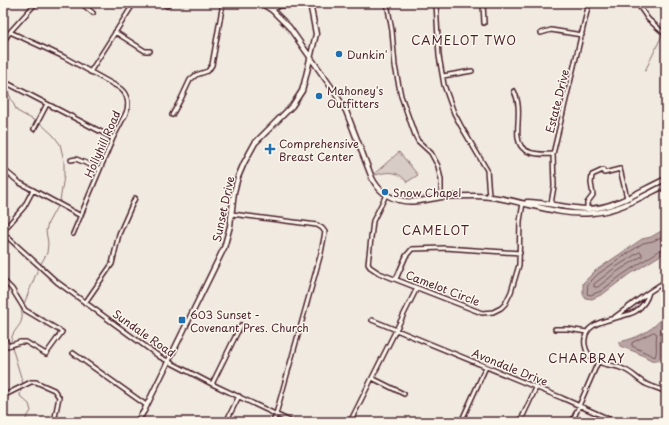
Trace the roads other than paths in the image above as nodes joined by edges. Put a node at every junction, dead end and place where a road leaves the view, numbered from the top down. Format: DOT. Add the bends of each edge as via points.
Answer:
graph roads {
  1 [pos="36,3"];
  2 [pos="81,3"];
  3 [pos="134,3"];
  4 [pos="162,3"];
  5 [pos="223,3"];
  6 [pos="261,3"];
  7 [pos="311,3"];
  8 [pos="387,3"];
  9 [pos="436,3"];
  10 [pos="483,3"];
  11 [pos="589,3"];
  12 [pos="636,3"];
  13 [pos="167,6"];
  14 [pos="272,10"];
  15 [pos="93,13"];
  16 [pos="484,23"];
  17 [pos="10,32"];
  18 [pos="115,32"];
  19 [pos="541,33"];
  20 [pos="582,35"];
  21 [pos="666,35"];
  22 [pos="3,42"];
  23 [pos="150,51"];
  24 [pos="311,59"];
  25 [pos="472,71"];
  26 [pos="90,72"];
  27 [pos="443,76"];
  28 [pos="3,82"];
  29 [pos="514,91"];
  30 [pos="47,104"];
  31 [pos="172,115"];
  32 [pos="34,129"];
  33 [pos="113,138"];
  34 [pos="553,154"];
  35 [pos="71,160"];
  36 [pos="3,169"];
  37 [pos="100,169"];
  38 [pos="666,179"];
  39 [pos="666,185"];
  40 [pos="650,187"];
  41 [pos="33,190"];
  42 [pos="652,192"];
  43 [pos="386,195"];
  44 [pos="489,196"];
  45 [pos="135,198"];
  46 [pos="441,198"];
  47 [pos="627,198"];
  48 [pos="523,202"];
  49 [pos="629,203"];
  50 [pos="551,204"];
  51 [pos="537,207"];
  52 [pos="587,209"];
  53 [pos="559,211"];
  54 [pos="232,214"];
  55 [pos="587,214"];
  56 [pos="81,216"];
  57 [pos="3,232"];
  58 [pos="73,234"];
  59 [pos="520,253"];
  60 [pos="396,279"];
  61 [pos="3,280"];
  62 [pos="666,281"];
  63 [pos="417,288"];
  64 [pos="649,292"];
  65 [pos="85,303"];
  66 [pos="612,319"];
  67 [pos="372,320"];
  68 [pos="241,325"];
  69 [pos="555,329"];
  70 [pos="396,330"];
  71 [pos="587,332"];
  72 [pos="3,336"];
  73 [pos="73,353"];
  74 [pos="168,362"];
  75 [pos="598,362"];
  76 [pos="486,367"];
  77 [pos="372,378"];
  78 [pos="212,384"];
  79 [pos="536,388"];
  80 [pos="666,392"];
  81 [pos="404,394"];
  82 [pos="3,396"];
  83 [pos="239,396"];
  84 [pos="146,405"];
  85 [pos="579,406"];
  86 [pos="276,414"];
  87 [pos="54,422"];
  88 [pos="137,422"];
  89 [pos="226,422"];
  90 [pos="273,422"];
  91 [pos="292,422"];
  92 [pos="350,422"];
  93 [pos="460,422"];
  94 [pos="520,422"];
  95 [pos="572,422"];
  96 [pos="616,422"];
  1 -- 17 [label="street"];
  2 -- 15 [label="street"];
  3 -- 18 [label="street"];
  4 -- 13 [label="street"];
  5 -- 31 [label="street" via="212,65 208,71 190,80"];
  6 -- 14 [label="main road"];
  7 -- 14 [label="street" via="279,6"];
  7 -- 24 [label="main road, Sunset Drive" via="316,34"];
  8 -- 46 [label="street" via="401,96 414,135 431,153 438,166"];
  9 -- 27 [label="street" via="439,56"];
  10 -- 16 [label="street"];
  11 -- 20 [label="street, Estate Drive"];
  12 -- 21 [label="street" via="648,19"];
  14 -- 24 [label="main road" via="289,27"];
  17 -- 22 [label="street"];
  17 -- 26 [label="street, Hollyhill Road"];
  18 -- 23 [label="street" via="145,51"];
  18 -- 26 [label="street"];
  19 -- 20 [label="street" via="561,30"];
  20 -- 34 [label="street, Estate Drive"];
  24 -- 43 [label="main road" via="346,111 372,178"];
  24 -- 54 [label="main road, Sunset Drive" via="302,91 285,114 255,144 244,163 234,192"];
  25 -- 27 [label="street"];
  26 -- 33 [label="street, Hollyhill Road" via="122,89 126,96 128,109"];
  27 -- 44 [label="street" via="454,113 487,170"];
  28 -- 30 [label="street"];
  29 -- 34 [label="street" via="518,97 518,137 521,146 528,152"];
  30 -- 32 [label="street"];
  30 -- 33 [label="street"];
  33 -- 37 [label="street, Hollyhill Road"];
  34 -- 50 [label="street, Estate Drive" via="554,186"];
  35 -- 37 [label="street" via="76,159"];
  36 -- 41 [label="street"];
  37 -- 56 [label="street, Hollyhill Road"];
  38 -- 40 [label="main road"];
  39 -- 42 [label="main road"];
  40 -- 42 [label="main road"];
  40 -- 47 [label="main road"];
  41 -- 56 [label="street"];
  41 -- 57 [label="street" via="24,207"];
  42 -- 49 [label="main road"];
  43 -- 46 [label="main road" via="404,201"];
  43 -- 60 [label="street, Camelot Circle" via="373,221 368,264 374,271"];
  44 -- 46 [label="main road"];
  44 -- 48 [label="main road"];
  45 -- 65 [label="street" via="119,234 112,264"];
  47 -- 49 [label="main road"];
  47 -- 52 [label="main road"];
  47 -- 52 [label="street" via="620,169 604,173 604,170 592,175 590,183 593,195 587,203"];
  48 -- 50 [label="main road"];
  48 -- 51 [label="main road"];
  48 -- 59 [label="street, Camelot Circle"];
  49 -- 55 [label="main road" via="608,211"];
  50 -- 51 [label="main road"];
  50 -- 52 [label="main road"];
  50 -- 53 [label="main road"];
  51 -- 53 [label="main road"];
  52 -- 55 [label="main road"];
  53 -- 55 [label="main road"];
  54 -- 74 [label="main road, Sunset Drive" via="224,248"];
  54 -- 86 [label="street" via="317,225 324,229 321,253"];
  56 -- 58 [label="street, Hollyhill Road"];
  57 -- 65 [label="street, Sundale Road" via="57,282"];
  59 -- 60 [label="street" via="445,248 412,249"];
  59 -- 63 [label="street, Camelot Circle" via="511,292 505,304 497,311 476,312"];
  60 -- 63 [label="street, Camelot Circle"];
  61 -- 72 [label="street" via="25,310 62,332 46,354 26,342 8,346"];
  62 -- 64 [label="street"];
  63 -- 70 [label="street"];
  64 -- 66 [label="street"];
  64 -- 66 [label="street" via="646,301 637,310"];
  65 -- 74 [label="street, Sundale Road"];
  66 -- 71 [label="street" via="597,323"];
  67 -- 70 [label="street, Avondale Drive"];
  68 -- 78 [label="street"];
  69 -- 71 [label="street"];
  70 -- 76 [label="street, Avondale Drive"];
  70 -- 77 [label="street"];
  71 -- 75 [label="street" via="585,348"];
  73 -- 84 [label="street"];
  74 -- 78 [label="street, Sundale Road"];
  74 -- 84 [label="main road, Sunset Drive"];
  75 -- 80 [label="street" via="624,369 646,384"];
  75 -- 85 [label="street"];
  76 -- 79 [label="street, Avondale Drive"];
  76 -- 93 [label="street"];
  77 -- 81 [label="street"];
  77 -- 92 [label="street"];
  78 -- 83 [label="street, Sundale Road"];
  79 -- 85 [label="street, Avondale Drive"];
  79 -- 94 [label="street"];
  82 -- 87 [label="street" via="28,382 36,382 54,390 59,398"];
  83 -- 86 [label="street, Sundale Road"];
  83 -- 89 [label="street"];
  84 -- 88 [label="main road, Sunset Drive"];
  85 -- 95 [label="street"];
  85 -- 96 [label="street, Avondale Drive"];
  86 -- 90 [label="street"];
  86 -- 91 [label="street, Sundale Road"];
}
